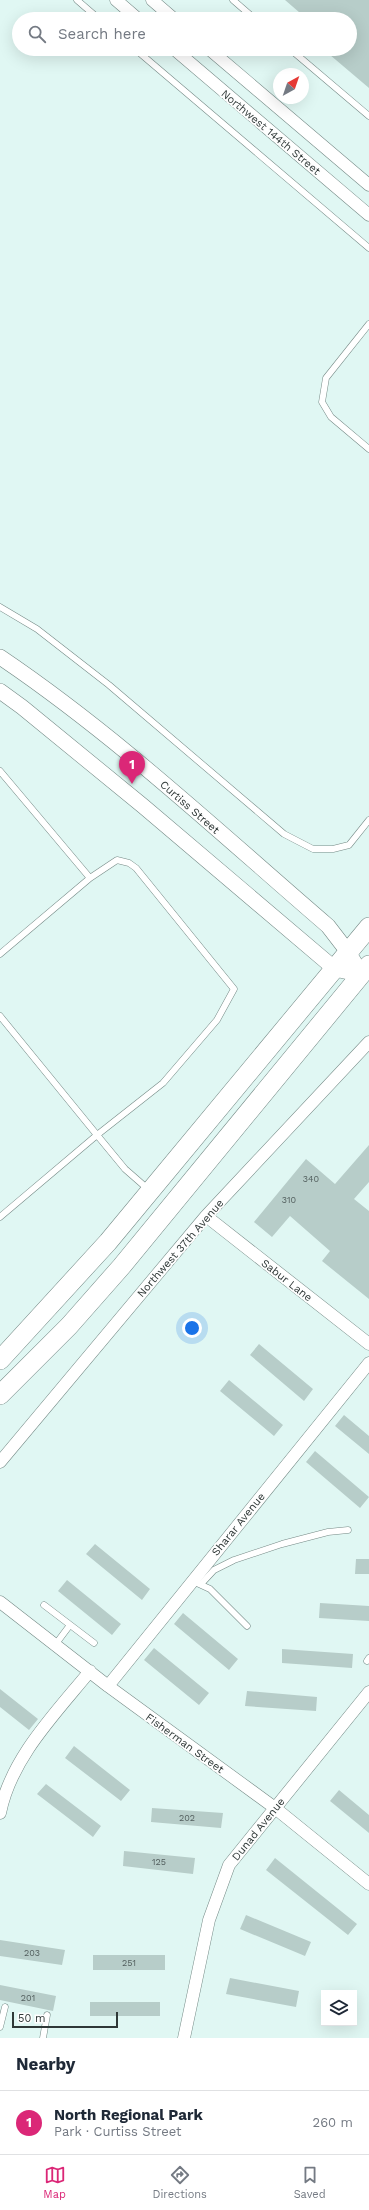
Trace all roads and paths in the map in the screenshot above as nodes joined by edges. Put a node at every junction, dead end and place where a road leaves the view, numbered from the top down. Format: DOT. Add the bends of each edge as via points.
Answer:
graph roads {
  1 [pos="77,0"];
  2 [pos="116,0"];
  3 [pos="152,0"];
  4 [pos="233,0"];
  5 [pos="91,12"];
  6 [pos="130,12"];
  7 [pos="166,12"];
  8 [pos="247,12"];
  9 [pos="142,56"];
  10 [pos="182,56"];
  11 [pos="217,56"];
  12 [pos="298,56"];
  13 [pos="369,116"];
  14 [pos="369,185"];
  15 [pos="368,213"];
  16 [pos="369,248"];
  17 [pos="369,324"];
  18 [pos="369,449"];
  19 [pos="0,607"];
  20 [pos="0,657"];
  21 [pos="0,667"];
  22 [pos="19,670"];
  23 [pos="0,691"];
  24 [pos="0,771"];
  25 [pos="369,820"];
  26 [pos="90,878"];
  27 [pos="369,927"];
  28 [pos="348,952"];
  29 [pos="0,954"];
  30 [pos="335,969"];
  31 [pos="365,970"];
  32 [pos="0,1016"];
  33 [pos="369,1042"];
  34 [pos="97,1135"];
  35 [pos="150,1191"];
  36 [pos="206,1216"];
  37 [pos="0,1217"];
  38 [pos="369,1344"];
  39 [pos="0,1360"];
  40 [pos="369,1363"];
  41 [pos="0,1396"];
  42 [pos="0,1462"];
  43 [pos="348,1530"];
  44 [pos="196,1583"];
  45 [pos="0,1602"];
  46 [pos="44,1605"];
  47 [pos="70,1625"];
  48 [pos="247,1626"];
  49 [pos="94,1643"];
  50 [pos="55,1645"];
  51 [pos="90,1671"];
  52 [pos="108,1686"];
  53 [pos="369,1692"];
  54 [pos="275,1808"];
  55 [pos="0,1813"];
  56 [pos="369,1884"];
  57 [pos="5,2007"];
  58 [pos="47,2015"];
  59 [pos="0,2027"];
  60 [pos="43,2038"];
  61 [pos="184,2038"];
  1 -- 5 [label="lane"];
  2 -- 6 [label="street"];
  3 -- 7 [label="street"];
  4 -- 8 [label="lane"];
  9 -- 16 [label="lane"];
  10 -- 15 [label="street, Northwest 144th Street"];
  11 -- 14 [label="street, Northwest 144th Street"];
  12 -- 13 [label="lane"];
  17 -- 18 [label="lane" via="326,378 322,402 331,417"];
  19 -- 25 [label="lane" via="37,629 109,685 284,834 312,848 333,849 348,845"];
  20 -- 22 [label="street, Curtiss Street"];
  21 -- 22 [label="street"];
  22 -- 28 [label="street, Curtiss Street" via="61,700 159,780 328,926"];
  23 -- 30 [label="street" via="143,806"];
  24 -- 26 [label="lane"];
  26 -- 29 [label="lane"];
  26 -- 34 [label="lane" via="117,860 136,868 234,989 217,1020 163,1083"];
  27 -- 28 [label="main road"];
  28 -- 30 [label="main road"];
  28 -- 31 [label="street, Curtiss Street"];
  30 -- 31 [label="street"];
  30 -- 35 [label="main road"];
  31 -- 41 [label="main road" via="121,1267 69,1326"];
  32 -- 34 [label="lane"];
  33 -- 36 [label="street, Northwest 37th Avenue"];
  34 -- 35 [label="lane" via="125,1168"];
  34 -- 37 [label="lane"];
  35 -- 39 [label="main road" via="108,1242"];
  36 -- 38 [label="street, Sabur Lane"];
  36 -- 42 [label="street, Northwest 37th Avenue"];
  40 -- 44 [label="street, Sharar Avenue"];
  43 -- 44 [label="lane" via="328,1532 282,1544 234,1560"];
  44 -- 48 [label="lane" via="210,1589"];
  44 -- 52 [label="street, Sharar Avenue"];
  45 -- 50 [label="street, Fisherman Street"];
  46 -- 47 [label="lane"];
  47 -- 49 [label="lane"];
  47 -- 50 [label="lane"];
  50 -- 51 [label="street, Fisherman Street"];
  51 -- 52 [label="street, Fisherman Street"];
  51 -- 55 [label="street" via="22,1757 3,1799"];
  52 -- 54 [label="street, Fisherman Street"];
  53 -- 54 [label="street, Dunad Avenue"];
  54 -- 56 [label="street, Fisherman Street"];
  54 -- 61 [label="street, Dunad Avenue" via="229,1865 209,1920"];
  57 -- 59 [label="lane"];
  58 -- 60 [label="lane"];
}
